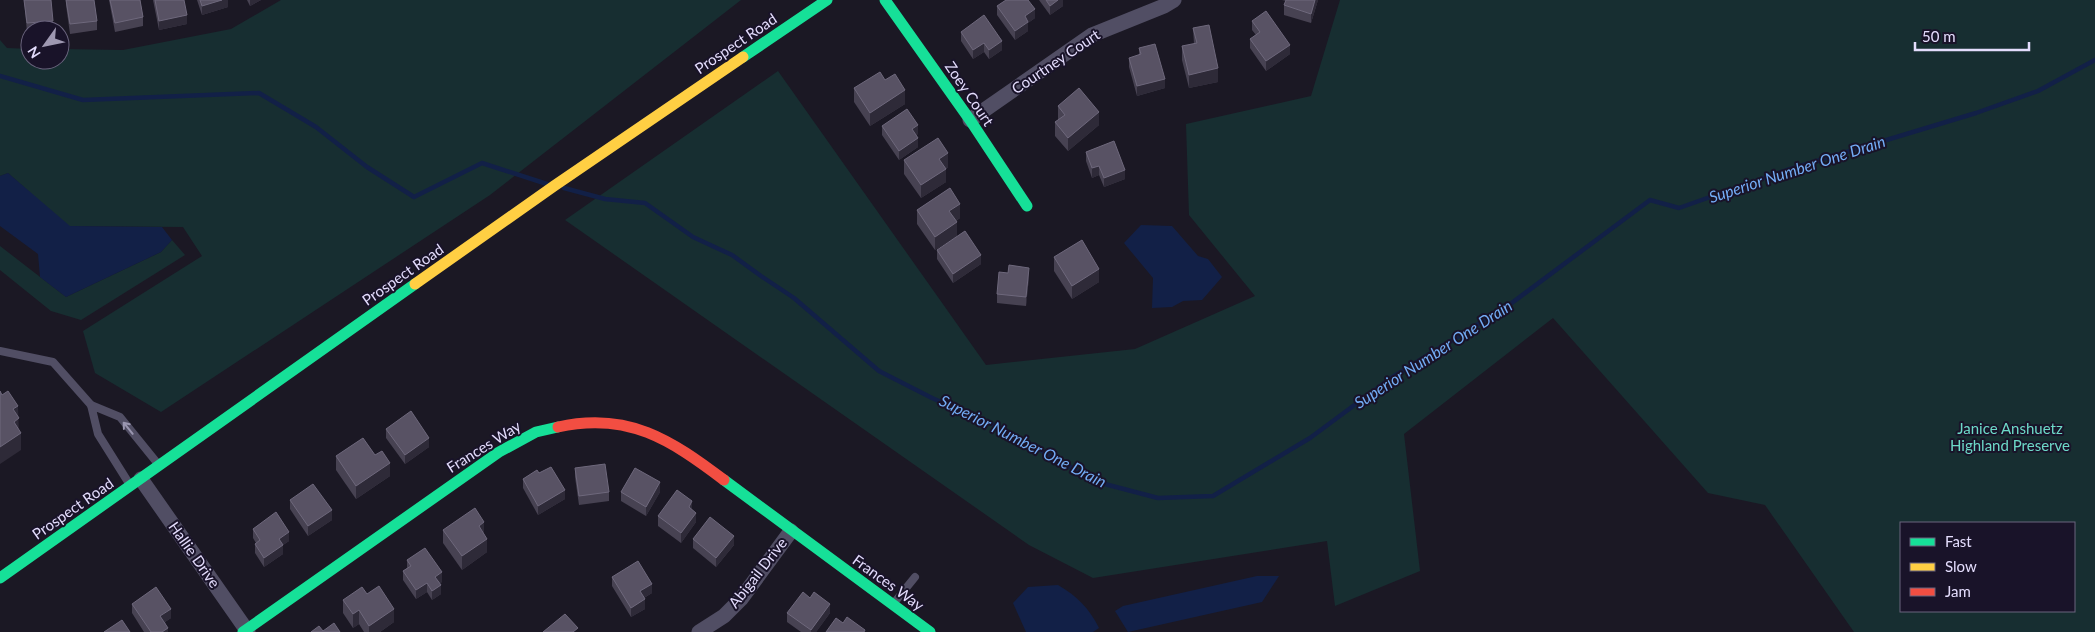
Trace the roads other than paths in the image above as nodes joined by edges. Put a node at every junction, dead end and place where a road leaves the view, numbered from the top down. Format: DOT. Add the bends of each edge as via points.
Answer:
graph roads {
  1 [pos="827,0"];
  2 [pos="885,0"];
  3 [pos="1174,0"];
  4 [pos="970,120"];
  5 [pos="1027,206"];
  6 [pos="0,351"];
  7 [pos="91,405"];
  8 [pos="159,466"];
  9 [pos="135,482"];
  10 [pos="791,531"];
  11 [pos="915,576"];
  12 [pos="0,578"];
  13 [pos="892,604"];
  14 [pos="245,631"];
  15 [pos="699,632"];
  16 [pos="930,632"];
  1 -- 8 [label="street, Prospect Road" via="554,186"];
  2 -- 4 [label="street, Zoey Court"];
  3 -- 4 [label="street, Courtney Court" via="1092,35"];
  4 -- 5 [label="street, Zoey Court"];
  6 -- 7 [label="lane" via="53,362"];
  8 -- 7 [label="lane, one-way" via="120,417"];
  7 -- 9 [label="lane" via="98,434"];
  8 -- 9 [label="street, Prospect Road"];
  9 -- 12 [label="street, Prospect Road"];
  9 -- 14 [label="street, Hallie Drive"];
  10 -- 13 [label="street, Frances Way"];
  10 -- 14 [label="street, Frances Way" via="688,453 647,431 612,423 576,423 536,432 499,452"];
  10 -- 15 [label="street, Abigail Drive" via="741,599 724,616"];
  11 -- 13 [label="lane"];
  13 -- 16 [label="street, Frances Way"];
}
